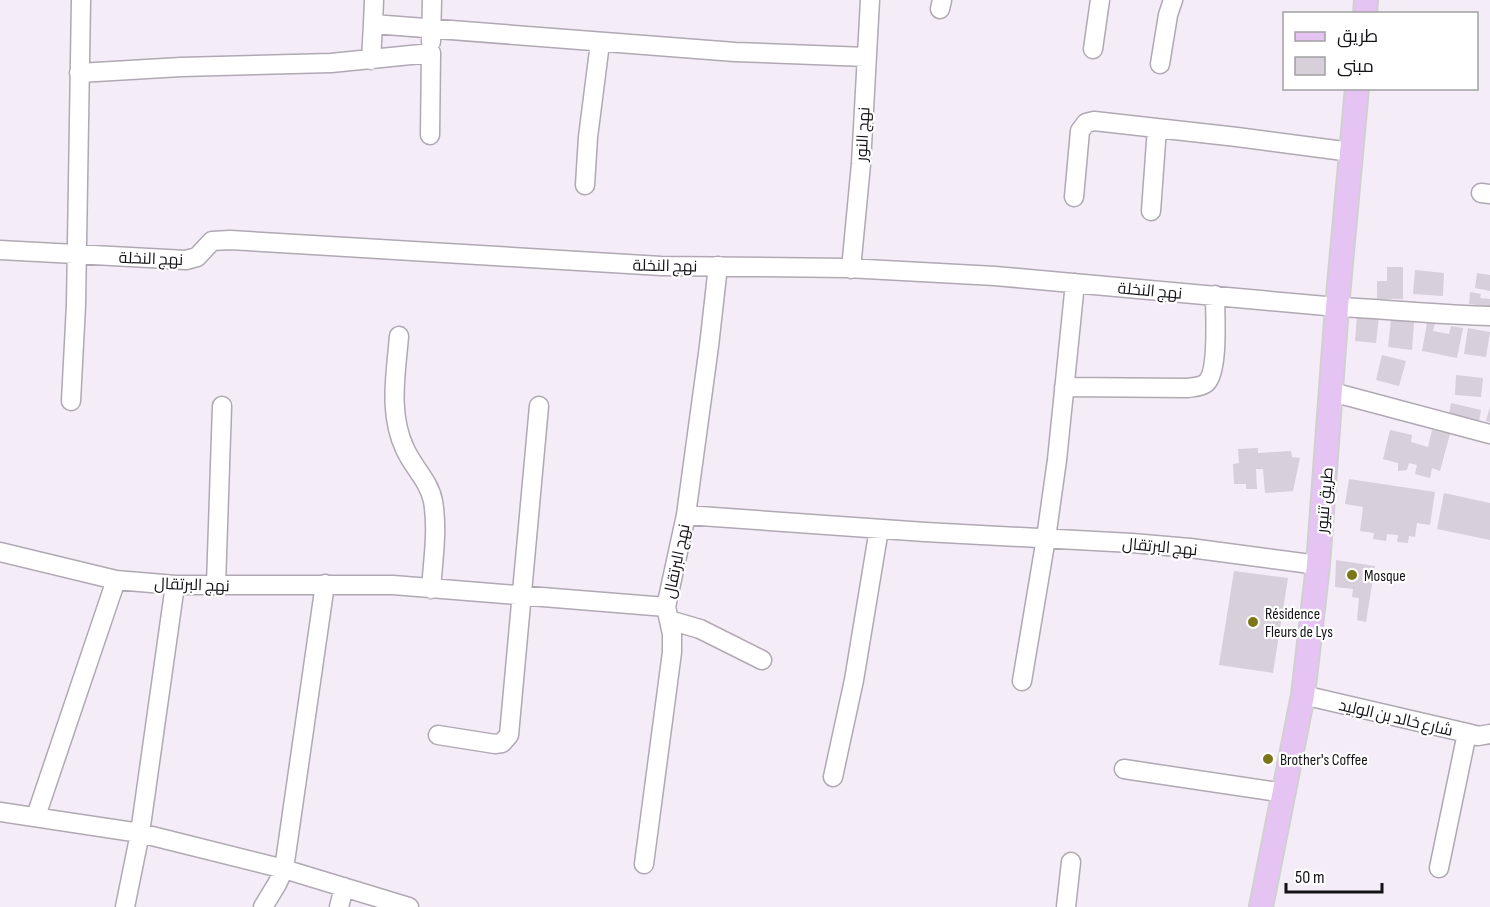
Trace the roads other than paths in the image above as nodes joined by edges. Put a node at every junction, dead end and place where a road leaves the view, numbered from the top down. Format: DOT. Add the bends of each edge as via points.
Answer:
graph roads {
  1 [pos="81,0"];
  2 [pos="374,0"];
  3 [pos="432,0"];
  4 [pos="870,0"];
  5 [pos="1100,0"];
  6 [pos="1173,0"];
  7 [pos="373,24"];
  8 [pos="431,30"];
  9 [pos="600,43"];
  10 [pos="1093,49"];
  11 [pos="431,53"];
  12 [pos="866,57"];
  13 [pos="371,60"];
  14 [pos="1160,64"];
  15 [pos="79,73"];
  16 [pos="1357,90"];
  17 [pos="1157,128"];
  18 [pos="430,135"];
  19 [pos="1351,152"];
  20 [pos="585,185"];
  21 [pos="1074,197"];
  22 [pos="1151,211"];
  23 [pos="0,250"];
  24 [pos="76,254"];
  25 [pos="718,266"];
  26 [pos="851,269"];
  27 [pos="1075,283"];
  28 [pos="1215,295"];
  29 [pos="1337,307"];
  30 [pos="1490,316"];
  31 [pos="399,336"];
  32 [pos="1064,387"];
  33 [pos="1332,392"];
  34 [pos="71,401"];
  35 [pos="222,406"];
  36 [pos="539,406"];
  37 [pos="1490,434"];
  38 [pos="686,515"];
  39 [pos="879,529"];
  40 [pos="1046,538"];
  41 [pos="0,552"];
  42 [pos="1318,566"];
  43 [pos="116,580"];
  44 [pos="325,584"];
  45 [pos="175,585"];
  46 [pos="216,585"];
  47 [pos="431,589"];
  48 [pos="522,597"];
  49 [pos="667,614"];
  50 [pos="762,660"];
  51 [pos="1022,681"];
  52 [pos="1303,695"];
  53 [pos="1467,734"];
  54 [pos="1490,734"];
  55 [pos="438,735"];
  56 [pos="1124,769"];
  57 [pos="833,777"];
  58 [pos="1284,793"];
  59 [pos="0,812"];
  60 [pos="36,816"];
  61 [pos="140,833"];
  62 [pos="1071,862"];
  63 [pos="644,864"];
  64 [pos="1439,868"];
  65 [pos="284,869"];
  66 [pos="344,887"];
  67 [pos="125,907"];
  68 [pos="263,907"];
  69 [pos="339,907"];
  70 [pos="409,907"];
  71 [pos="1066,907"];
  72 [pos="1260,907"];
  1 -- 15 [label="street"];
  2 -- 7 [label="street"];
  3 -- 8 [label="street"];
  4 -- 12 [label="street, نهج النور"];
  5 -- 10 [label="street"];
  6 -- 14 [label="street"];
  7 -- 8 [label="street"];
  7 -- 13 [label="street"];
  8 -- 9 [label="street"];
  8 -- 11 [label="street"];
  9 -- 12 [label="street"];
  9 -- 20 [label="street"];
  11 -- 13 [label="street"];
  11 -- 18 [label="street"];
  12 -- 26 [label="street, نهج النور"];
  13 -- 15 [label="street"];
  15 -- 24 [label="street"];
  16 -- 19 [label="main road, طريق تنيور"];
  17 -- 19 [label="street"];
  17 -- 21 [label="street" via="1086,123 1080,131"];
  17 -- 22 [label="street"];
  19 -- 29 [label="main road, طريق تنيور"];
  23 -- 24 [label="street, نهج النخلة"];
  24 -- 25 [label="street, نهج النخلة" via="186,260 197,257 212,241 230,240 614,264"];
  24 -- 34 [label="street"];
  25 -- 26 [label="street, نهج النخلة"];
  25 -- 38 [label="street"];
  26 -- 27 [label="street, نهج النخلة"];
  27 -- 28 [label="street, نهج النخلة"];
  27 -- 32 [label="street"];
  28 -- 29 [label="street, نهج النخلة"];
  28 -- 32 [label="street" via="1213,363 1206,383 1188,388"];
  29 -- 30 [label="street, نهج النخلة"];
  29 -- 33 [label="main road, طريق تنيور"];
  31 -- 47 [label="street" via="395,419 405,449 427,484 432,500 435,520"];
  32 -- 40 [label="street"];
  33 -- 37 [label="street"];
  33 -- 42 [label="main road, طريق تنيور"];
  35 -- 46 [label="street"];
  36 -- 48 [label="street"];
  38 -- 39 [label="street, نهج البرتقال"];
  38 -- 49 [label="street, نهج البرتقال"];
  39 -- 40 [label="street, نهج البرتقال"];
  39 -- 57 [label="street"];
  40 -- 42 [label="street, نهج البرتقال" via="1190,548"];
  40 -- 51 [label="street"];
  41 -- 43 [label="street, نهج البرتقال"];
  42 -- 52 [label="main road, طريق تنيور"];
  43 -- 45 [label="street, نهج البرتقال"];
  43 -- 60 [label="street"];
  44 -- 46 [label="street, نهج البرتقال"];
  44 -- 47 [label="street, نهج البرتقال"];
  44 -- 65 [label="street"];
  45 -- 46 [label="street, نهج البرتقال"];
  45 -- 61 [label="street"];
  47 -- 48 [label="street, نهج البرتقال"];
  48 -- 49 [label="street, نهج البرتقال"];
  48 -- 55 [label="street" via="506,740 495,744"];
  49 -- 50 [label="street"];
  49 -- 63 [label="street" via="672,652"];
  52 -- 53 [label="street, شارع خالد بن الوليد"];
  52 -- 58 [label="main road, طريق تنيور"];
  53 -- 54 [label="street, شارع خالد بن الوليد"];
  53 -- 64 [label="street"];
  56 -- 58 [label="street"];
  58 -- 72 [label="main road, طريق تنيور"];
  59 -- 60 [label="street"];
  60 -- 61 [label="street"];
  61 -- 65 [label="street"];
  61 -- 67 [label="street"];
  62 -- 71 [label="street"];
  65 -- 66 [label="street"];
  65 -- 68 [label="street"];
  66 -- 69 [label="street"];
  66 -- 70 [label="street"];
}
